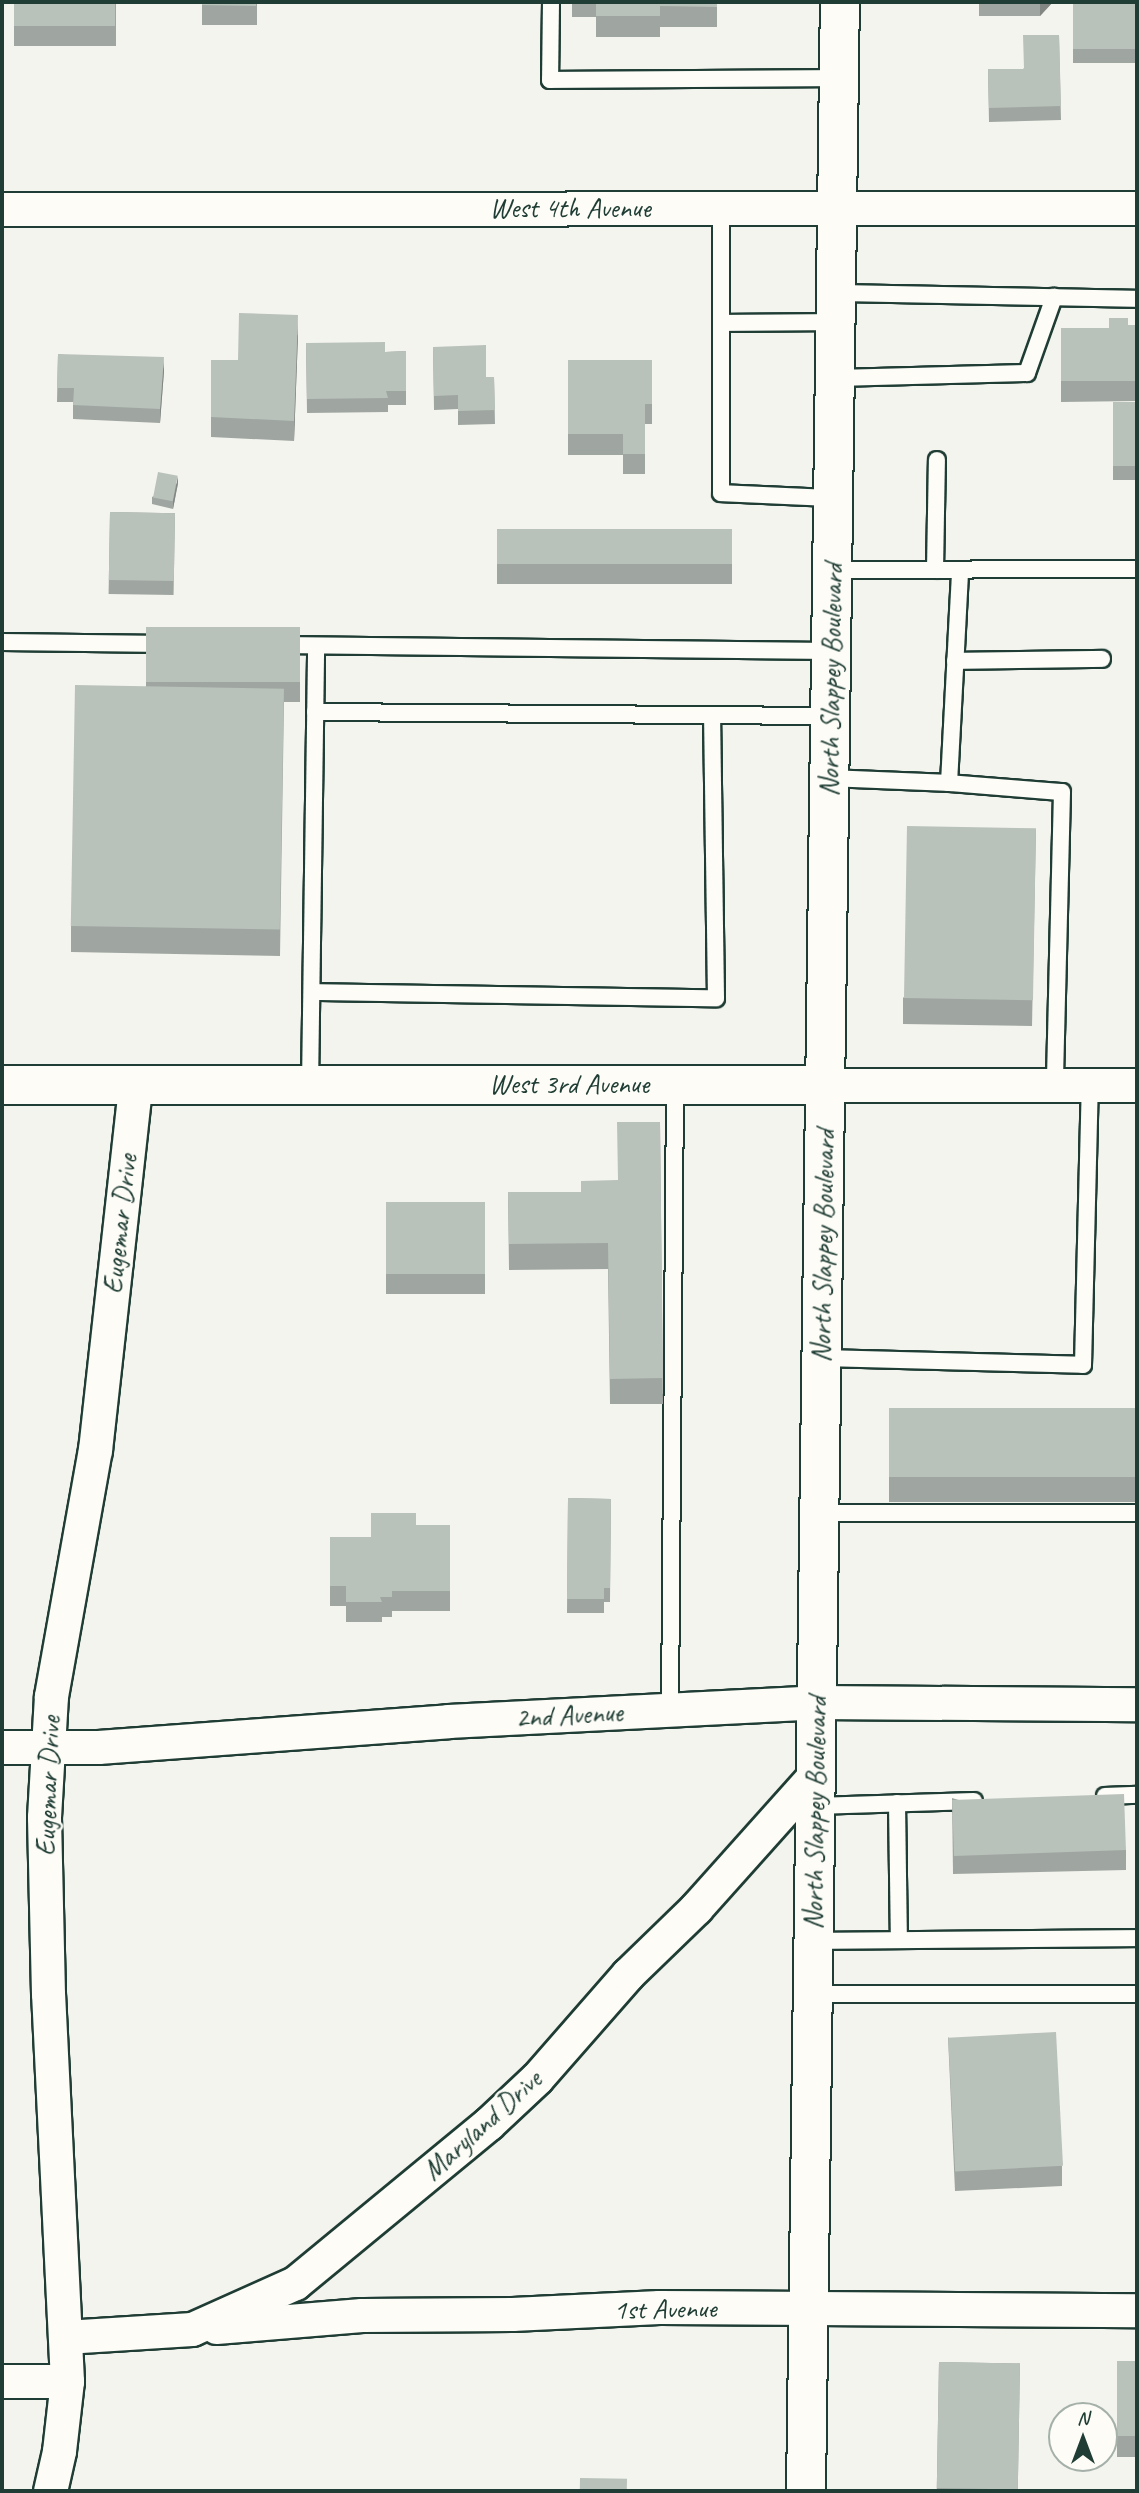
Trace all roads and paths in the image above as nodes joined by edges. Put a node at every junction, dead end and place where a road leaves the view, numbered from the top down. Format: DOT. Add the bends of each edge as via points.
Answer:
graph roads {
  1 [pos="551,2"];
  2 [pos="840,2"];
  3 [pos="839,78"];
  4 [pos="838,207"];
  5 [pos="721,208"];
  6 [pos="1137,208"];
  7 [pos="2,209"];
  8 [pos="1054,297"];
  9 [pos="1137,299"];
  10 [pos="836,308"];
  11 [pos="722,323"];
  12 [pos="835,378"];
  13 [pos="937,460"];
  14 [pos="833,498"];
  15 [pos="1137,569"];
  16 [pos="832,570"];
  17 [pos="934,570"];
  18 [pos="960,570"];
  19 [pos="2,642"];
  20 [pos="179,644"];
  21 [pos="261,645"];
  22 [pos="316,646"];
  23 [pos="831,651"];
  24 [pos="1102,660"];
  25 [pos="955,661"];
  26 [pos="315,712"];
  27 [pos="712,716"];
  28 [pos="830,716"];
  29 [pos="830,778"];
  30 [pos="949,783"];
  31 [pos="312,992"];
  32 [pos="675,1083"];
  33 [pos="2,1085"];
  34 [pos="135,1085"];
  35 [pos="825,1085"];
  36 [pos="1055,1085"];
  37 [pos="1090,1085"];
  38 [pos="1137,1085"];
  39 [pos="310,1086"];
  40 [pos="821,1358"];
  41 [pos="819,1513"];
  42 [pos="1137,1513"];
  43 [pos="817,1702"];
  44 [pos="1137,1704"];
  45 [pos="670,1710"];
  46 [pos="2,1747"];
  47 [pos="48,1747"];
  48 [pos="815,1790"];
  49 [pos="1137,1795"];
  50 [pos="1084,1797"];
  51 [pos="991,1800"];
  52 [pos="897,1803"];
  53 [pos="1137,1938"];
  54 [pos="899,1939"];
  55 [pos="813,1941"];
  56 [pos="812,1994"];
  57 [pos="1137,1994"];
  58 [pos="808,2310"];
  59 [pos="1137,2310"];
  60 [pos="192,2329"];
  61 [pos="65,2337"];
  62 [pos="2,2381"];
  63 [pos="67,2381"];
  64 [pos="50,2491"];
  65 [pos="806,2491"];
  1 -- 3 [label="lane" via="550,80"];
  2 -- 3 [label="main road, North Slappey Boulevard"];
  3 -- 4 [label="main road, North Slappey Boulevard"];
  4 -- 5 [label="street, West 4th Avenue"];
  4 -- 6 [label="street, West 4th Avenue"];
  4 -- 10 [label="main road, North Slappey Boulevard"];
  5 -- 7 [label="street, West 4th Avenue"];
  5 -- 11 [label="lane"];
  8 -- 9 [label="lane"];
  8 -- 10 [label="lane"];
  8 -- 12 [label="lane" via="1027,373"];
  10 -- 11 [label="lane"];
  10 -- 12 [label="main road, North Slappey Boulevard"];
  11 -- 14 [label="lane" via="721,494"];
  12 -- 14 [label="main road, North Slappey Boulevard"];
  13 -- 17 [label="lane"];
  14 -- 16 [label="main road, North Slappey Boulevard"];
  15 -- 18 [label="lane"];
  16 -- 17 [label="lane"];
  16 -- 23 [label="main road, North Slappey Boulevard"];
  17 -- 18 [label="lane"];
  18 -- 25 [label="lane"];
  19 -- 20 [label="lane"];
  21 -- 22 [label="lane"];
  22 -- 23 [label="lane"];
  22 -- 26 [label="lane"];
  23 -- 28 [label="main road, North Slappey Boulevard"];
  24 -- 25 [label="lane"];
  25 -- 30 [label="lane"];
  26 -- 27 [label="lane"];
  26 -- 31 [label="lane"];
  27 -- 28 [label="lane"];
  27 -- 31 [label="lane" via="716,998"];
  28 -- 29 [label="main road, North Slappey Boulevard"];
  29 -- 30 [label="lane"];
  29 -- 35 [label="main road, North Slappey Boulevard"];
  30 -- 36 [label="lane" via="1062,792"];
  31 -- 39 [label="lane"];
  32 -- 35 [label="main road, West 3rd Avenue"];
  32 -- 39 [label="main road, West 3rd Avenue"];
  32 -- 45 [label="lane"];
  33 -- 34 [label="main road, West 3rd Avenue"];
  34 -- 39 [label="main road, West 3rd Avenue"];
  34 -- 47 [label="street, Eugemar Drive" via="95,1450 51,1696"];
  35 -- 36 [label="street, West 3rd Avenue"];
  35 -- 40 [label="main road, North Slappey Boulevard"];
  36 -- 37 [label="street, West 3rd Avenue"];
  37 -- 38 [label="street, West 3rd Avenue"];
  37 -- 40 [label="lane" via="1083,1365"];
  40 -- 41 [label="main road, North Slappey Boulevard"];
  41 -- 42 [label="lane"];
  41 -- 43 [label="main road, North Slappey Boulevard"];
  43 -- 44 [label="street, 2nd Avenue"];
  43 -- 45 [label="street, 2nd Avenue"];
  43 -- 48 [label="main road, North Slappey Boulevard"];
  45 -- 47 [label="street, 2nd Avenue"];
  46 -- 47 [label="street, 2nd Avenue"];
  47 -- 61 [label="street, Eugemar Drive" via="44,1817 48,1994"];
  48 -- 52 [label="lane"];
  48 -- 55 [label="main road, North Slappey Boulevard"];
  48 -- 60 [label="street, Maryland Drive" via="628,1974 537,2078 488,2124 295,2283"];
  49 -- 50 [label="lane"];
  51 -- 52 [label="lane"];
  52 -- 54 [label="lane"];
  53 -- 54 [label="lane"];
  54 -- 55 [label="lane"];
  55 -- 56 [label="main road, North Slappey Boulevard"];
  56 -- 57 [label="lane"];
  56 -- 58 [label="main road, North Slappey Boulevard"];
  58 -- 59 [label="street, 1st Avenue"];
  58 -- 60 [label="street, 1st Avenue" via="659,2307 362,2315"];
  58 -- 65 [label="main road, North Slappey Boulevard"];
  60 -- 61 [label="street, Maryland Drive"];
  61 -- 63 [label="street, Eugemar Drive"];
  62 -- 63 [label="street"];
  63 -- 64 [label="street, Eugemar Drive"];
}
